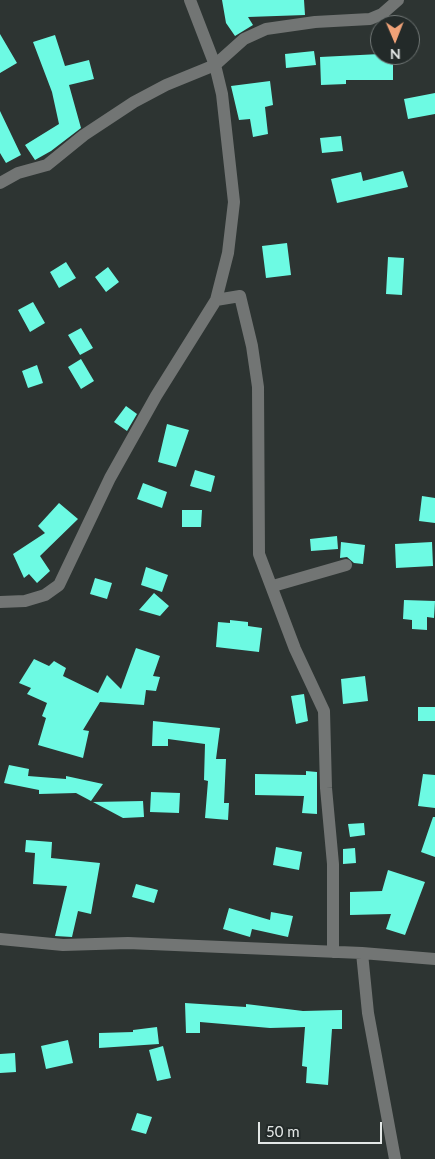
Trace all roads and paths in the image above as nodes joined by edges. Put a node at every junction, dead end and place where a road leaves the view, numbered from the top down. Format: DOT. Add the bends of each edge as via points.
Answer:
graph roads {
  1 [pos="190,0"];
  2 [pos="398,0"];
  3 [pos="215,65"];
  4 [pos="0,183"];
  5 [pos="216,300"];
  6 [pos="346,565"];
  7 [pos="273,586"];
  8 [pos="0,602"];
  9 [pos="0,938"];
  10 [pos="333,952"];
  11 [pos="362,953"];
  12 [pos="435,959"];
  13 [pos="395,1159"];
  1 -- 3 [label="street"];
  2 -- 3 [label="street" via="382,14 370,19 266,29 244,39"];
  3 -- 4 [label="street" via="134,102 84,135 47,165 18,173"];
  3 -- 5 [label="street" via="226,121 234,202 228,253"];
  5 -- 7 [label="street" via="240,296 252,346 259,416 258,539 262,562"];
  5 -- 8 [label="street" via="110,478 59,585 44,595 25,601"];
  6 -- 7 [label="street"];
  7 -- 10 [label="street" via="294,649 324,711 326,788 333,864"];
  9 -- 10 [label="street" via="63,945 128,942"];
  10 -- 11 [label="street"];
  11 -- 12 [label="street"];
  11 -- 13 [label="street" via="368,1013"];
}
